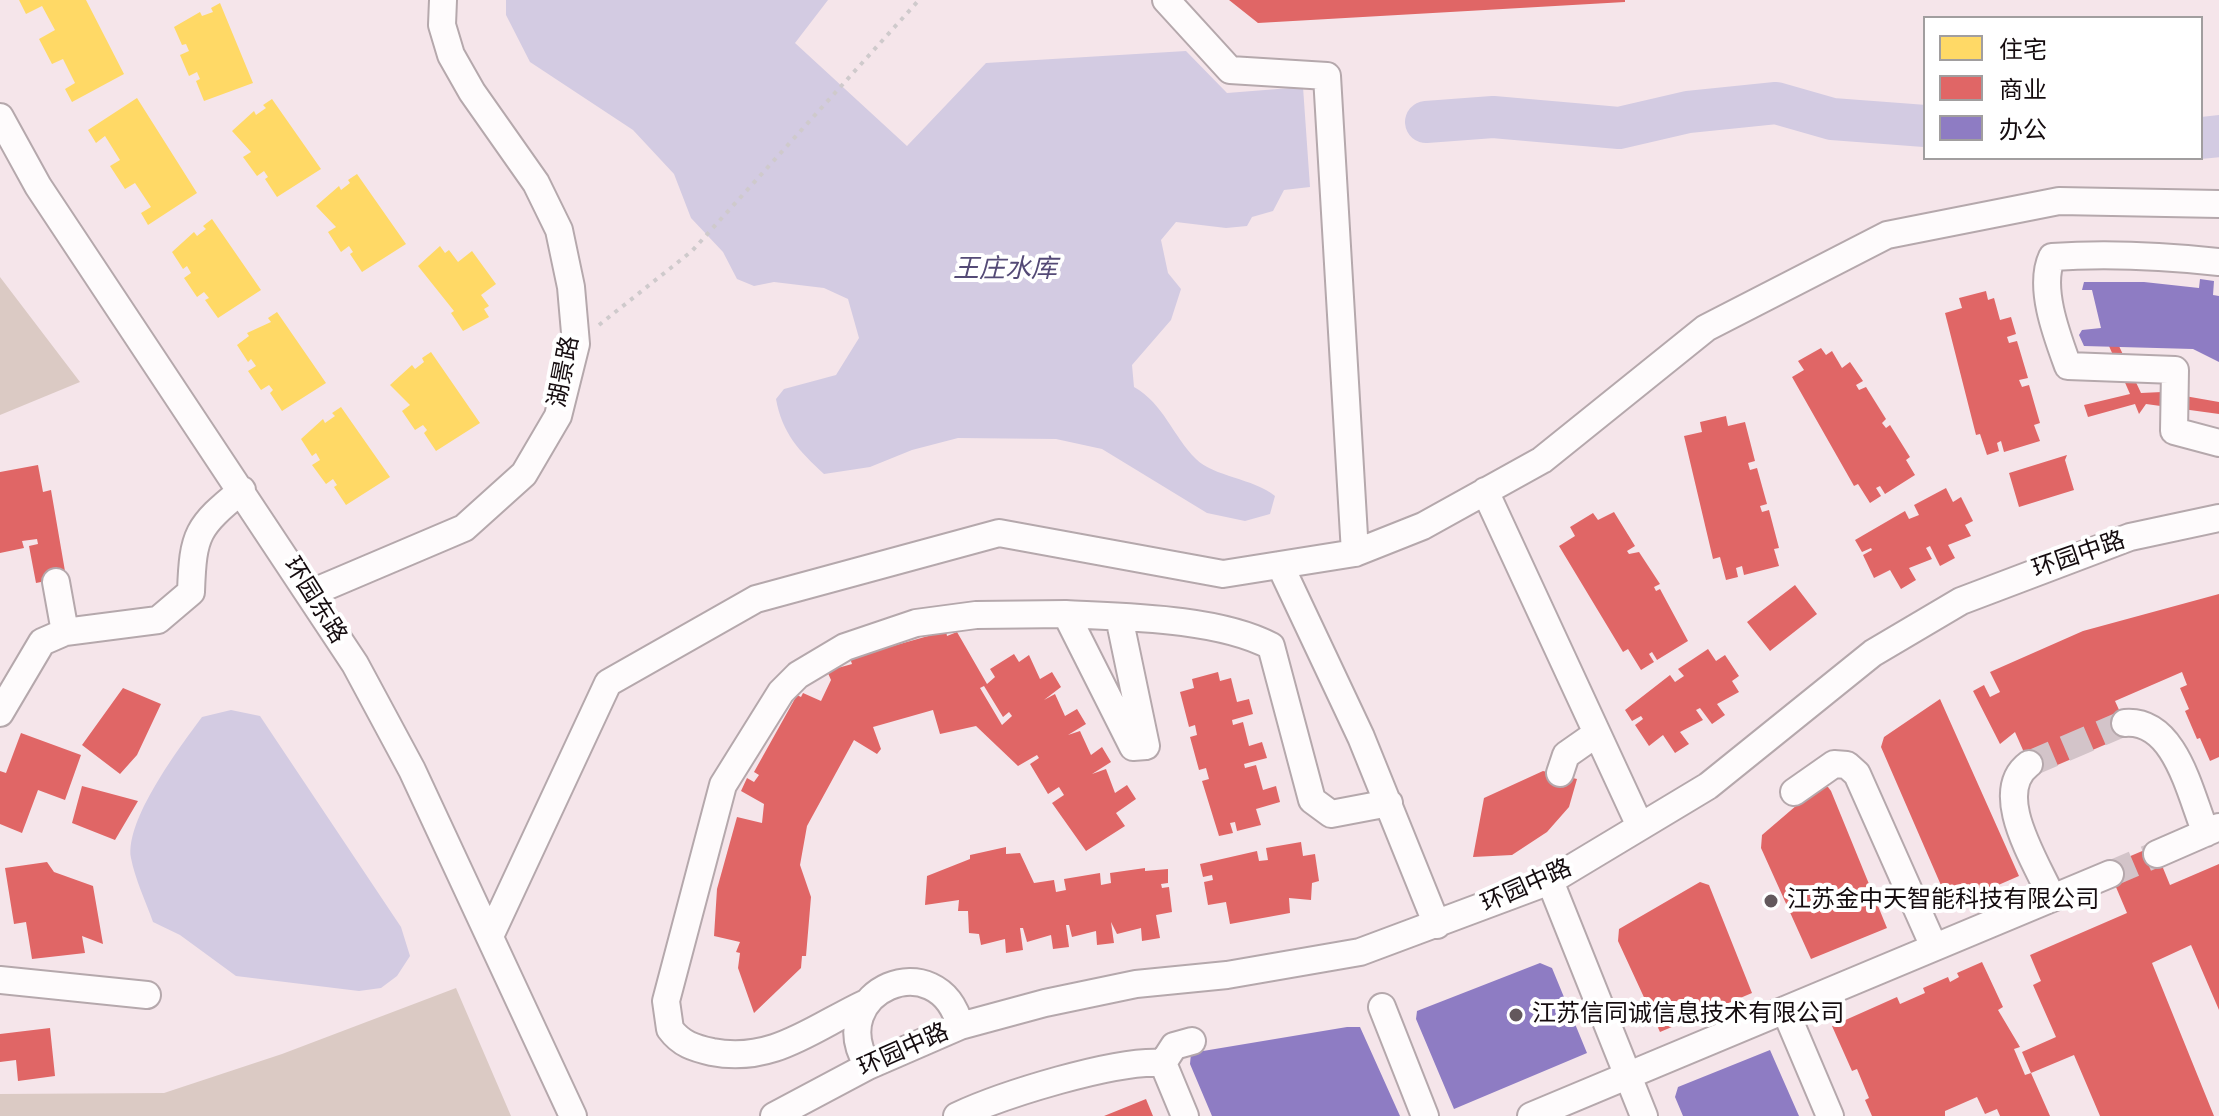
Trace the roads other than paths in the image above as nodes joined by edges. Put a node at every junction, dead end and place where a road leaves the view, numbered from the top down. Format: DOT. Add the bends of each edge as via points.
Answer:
graph roads {
  1 [pos="443,0"];
  2 [pos="1166,0"];
  3 [pos="0,117"];
  4 [pos="2219,204"];
  5 [pos="2219,262"];
  6 [pos="2219,443"];
  7 [pos="242,490"];
  8 [pos="1485,491"];
  9 [pos="2219,518"];
  10 [pos="1355,553"];
  11 [pos="1280,565"];
  12 [pos="56,582"];
  13 [pos="311,593"];
  14 [pos="1066,614"];
  15 [pos="1119,617"];
  16 [pos="65,632"];
  17 [pos="0,713"];
  18 [pos="2125,723"];
  19 [pos="1596,734"];
  20 [pos="2029,764"];
  21 [pos="1560,773"];
  22 [pos="1794,792"];
  23 [pos="1389,803"];
  24 [pos="1640,826"];
  25 [pos="2213,830"];
  26 [pos="2157,854"];
  27 [pos="2110,874"];
  28 [pos="1550,881"];
  29 [pos="2052,898"];
  30 [pos="1437,925"];
  31 [pos="491,934"];
  32 [pos="1934,947"];
  33 [pos="0,980"];
  34 [pos="147,995"];
  35 [pos="866,1003"];
  36 [pos="1382,1007"];
  37 [pos="1785,1010"];
  38 [pos="960,1026"];
  39 [pos="1192,1041"];
  40 [pos="1163,1063"];
  41 [pos="868,1066"];
  42 [pos="1628,1075"];
  43 [pos="573,1116"];
  44 [pos="774,1116"];
  45 [pos="957,1116"];
  46 [pos="1185,1116"];
  47 [pos="1425,1116"];
  48 [pos="1531,1116"];
  49 [pos="1644,1116"];
  50 [pos="1830,1116"];
  1 -- 13 [label="street, 湖景路" via="442,25 451,55 536,183 559,230 576,344 558,416 524,474 464,528"];
  2 -- 10 [label="street" via="1230,70 1327,76"];
  3 -- 7 [label="street, 环园东路" via="38,186"];
  4 -- 8 [label="street" via="2059,201 1887,235 1706,328 1542,460"];
  5 -- 6 [label="street" via="2077,255 2052,257 2046,269 2068,366 2175,370 2174,431"];
  7 -- 13 [label="street, 环园东路"];
  7 -- 16 [label="street" via="201,528 192,546 191,592 158,620"];
  8 -- 10 [label="street" via="1423,526"];
  8 -- 19 [label="street"];
  9 -- 24 [label="street, 环园中路" via="2130,537 1961,601 1873,653 1708,786"];
  10 -- 11 [label="street"];
  11 -- 23 [label="street"];
  11 -- 31 [label="street" via="1223,574 999,533 756,599 608,683"];
  12 -- 16 [label="street"];
  13 -- 31 [label="street, 环园东路" via="412,770"];
  14 -- 15 [label="street"];
  14 -- 15 [label="street" via="1133,747 1146,746"];
  14 -- 35 [label="street" via="976,615 916,623 845,647 798,675 781,692 723,785 666,1001 670,1029 682,1043 702,1050 753,1054 789,1045"];
  15 -- 23 [label="street" via="1244,632 1271,646 1312,800 1331,814"];
  16 -- 17 [label="street" via="42,642"];
  18 -- 25 [label="street" via="2153,728 2169,745"];
  19 -- 21 [label="street" via="1566,755"];
  19 -- 24 [label="street"];
  20 -- 29 [label="street" via="2016,777 2012,802"];
  22 -- 32 [label="street" via="1834,764 1847,765 1857,774"];
  23 -- 30 [label="street"];
  24 -- 28 [label="street, 环园中路"];
  25 -- 26 [label="street"];
  27 -- 29 [label="street"];
  28 -- 30 [label="street, 环园中路"];
  28 -- 42 [label="street"];
  29 -- 32 [label="street"];
  30 -- 38 [label="street, 环园中路" via="1360,952 1136,984"];
  31 -- 43 [label="street, 环园东路"];
  32 -- 37 [label="street"];
  33 -- 34 [label="street"];
  35 -- 38 [label="street" via="887,986 923,983 944,995"];
  35 -- 41 [label="street" via="857,1028"];
  36 -- 47 [label="street"];
  37 -- 42 [label="street"];
  37 -- 50 [label="street"];
  38 -- 41 [label="street, 环园中路"];
  39 -- 40 [label="street" via="1174,1046"];
  40 -- 45 [label="street" via="1142,1061 1021,1092"];
  40 -- 46 [label="street"];
  41 -- 44 [label="street, 环园中路"];
  42 -- 48 [label="street"];
  42 -- 49 [label="street"];
}
